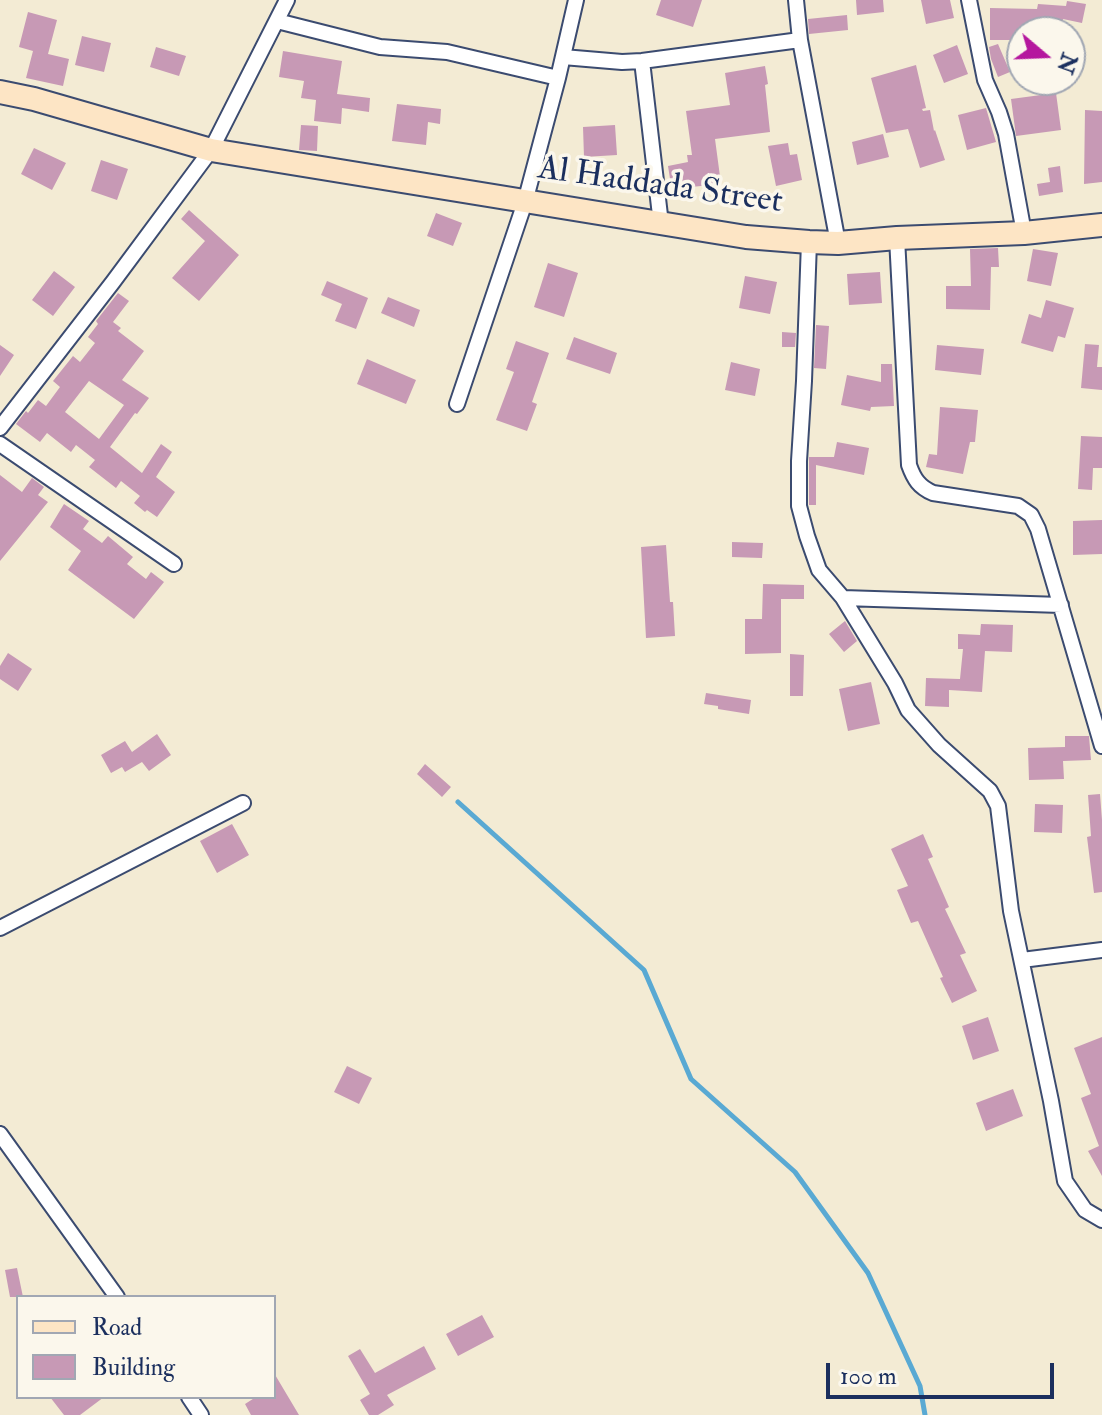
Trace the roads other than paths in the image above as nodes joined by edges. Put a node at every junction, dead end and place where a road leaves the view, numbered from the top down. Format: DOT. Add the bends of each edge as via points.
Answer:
graph roads {
  1 [pos="270,0"];
  2 [pos="576,0"];
  3 [pos="796,0"];
  4 [pos="969,0"];
  5 [pos="286,2"];
  6 [pos="277,21"];
  7 [pos="800,40"];
  8 [pos="563,57"];
  9 [pos="642,61"];
  10 [pos="558,78"];
  11 [pos="0,92"];
  12 [pos="211,150"];
  13 [pos="525,202"];
  14 [pos="661,224"];
  15 [pos="1102,225"];
  16 [pos="1024,233"];
  17 [pos="897,238"];
  18 [pos="809,242"];
  19 [pos="838,243"];
  20 [pos="457,404"];
  21 [pos="0,428"];
  22 [pos="0,444"];
  23 [pos="174,564"];
  24 [pos="843,598"];
  25 [pos="1061,605"];
  26 [pos="1102,746"];
  27 [pos="243,803"];
  28 [pos="0,928"];
  29 [pos="1102,950"];
  30 [pos="1022,960"];
  31 [pos="0,1134"];
  32 [pos="1102,1220"];
  33 [pos="116,1295"];
  1 -- 5 [label="street"];
  2 -- 8 [label="street"];
  3 -- 7 [label="street"];
  4 -- 16 [label="street" via="985,80 1006,134"];
  5 -- 6 [label="street"];
  6 -- 10 [label="street" via="380,47 447,52"];
  6 -- 12 [label="street"];
  7 -- 9 [label="street"];
  7 -- 19 [label="street"];
  8 -- 9 [label="street"];
  8 -- 10 [label="street"];
  9 -- 14 [label="street"];
  10 -- 13 [label="street"];
  11 -- 12 [label="street, Al Haddada Street"];
  12 -- 13 [label="street, Al Haddada Street"];
  12 -- 21 [label="street"];
  13 -- 14 [label="street, Al Haddada Street"];
  13 -- 20 [label="street"];
  14 -- 18 [label="street, Al Haddada Street"];
  15 -- 16 [label="street, Al Haddada Street"];
  16 -- 17 [label="street, Al Haddada Street"];
  17 -- 19 [label="street, Al Haddada Street"];
  17 -- 25 [label="street" via="913,477 933,493 1018,506 1031,515"];
  18 -- 19 [label="street, Al Haddada Street"];
  18 -- 24 [label="street" via="799,506 819,570"];
  22 -- 23 [label="street"];
  24 -- 25 [label="street"];
  24 -- 30 [label="street" via="908,710 990,791 998,806"];
  25 -- 26 [label="street"];
  27 -- 28 [label="street"];
  29 -- 30 [label="street"];
  30 -- 32 [label="street" via="1065,1181 1085,1210"];
  31 -- 33 [label="street"];
}
